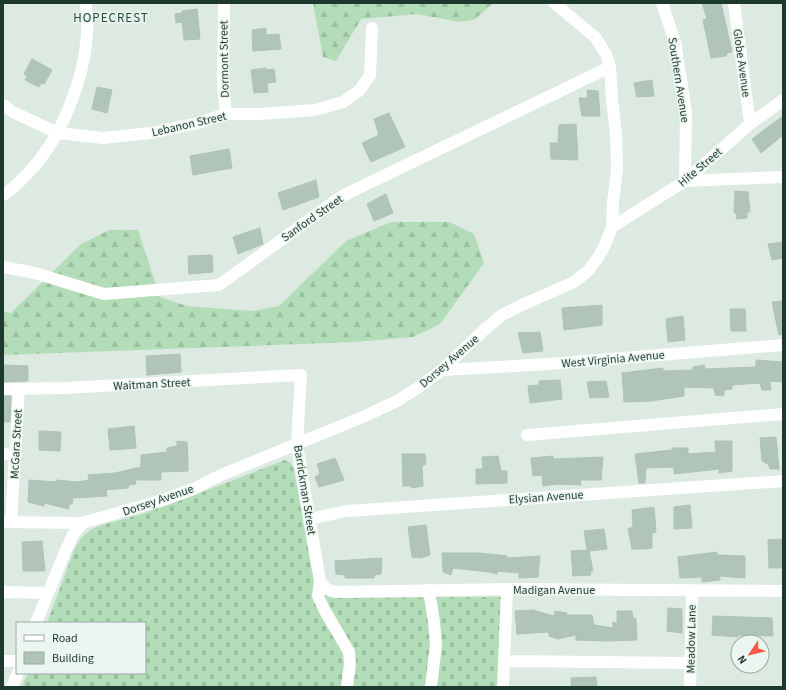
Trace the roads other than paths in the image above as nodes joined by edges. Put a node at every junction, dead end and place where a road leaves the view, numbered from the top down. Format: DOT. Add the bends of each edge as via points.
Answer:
graph roads {
  1 [pos="86,3"];
  2 [pos="224,3"];
  3 [pos="554,3"];
  4 [pos="662,3"];
  5 [pos="734,3"];
  6 [pos="372,28"];
  7 [pos="610,67"];
  8 [pos="783,100"];
  9 [pos="3,105"];
  10 [pos="226,114"];
  11 [pos="750,124"];
  12 [pos="58,133"];
  13 [pos="783,177"];
  14 [pos="685,182"];
  15 [pos="3,195"];
  16 [pos="612,227"];
  17 [pos="3,267"];
  18 [pos="783,345"];
  19 [pos="442,370"];
  20 [pos="301,375"];
  21 [pos="3,389"];
  22 [pos="19,389"];
  23 [pos="783,414"];
  24 [pos="527,435"];
  25 [pos="297,445"];
  26 [pos="3,454"];
  27 [pos="16,455"];
  28 [pos="783,481"];
  29 [pos="309,519"];
  30 [pos="7,522"];
  31 [pos="82,524"];
  32 [pos="323,585"];
  33 [pos="507,589"];
  34 [pos="429,590"];
  35 [pos="692,591"];
  36 [pos="783,591"];
  37 [pos="3,592"];
  38 [pos="47,593"];
  39 [pos="36,622"];
  40 [pos="3,661"];
  41 [pos="16,661"];
  42 [pos="504,661"];
  43 [pos="690,663"];
  44 [pos="18,674"];
  45 [pos="12,687"];
  46 [pos="347,687"];
  47 [pos="431,687"];
  48 [pos="504,687"];
  49 [pos="690,687"];
  1 -- 12 [label="street" via="87,33 83,60 71,103"];
  2 -- 10 [label="street, Dormont Street" via="223,84"];
  3 -- 7 [label="street, Dorsey Avenue" via="595,37 606,54"];
  4 -- 14 [label="street, Southern Avenue" via="675,42 686,112"];
  5 -- 11 [label="street, Globe Avenue"];
  6 -- 10 [label="street, Lebanon Street" via="370,75 360,90 343,102 315,110"];
  7 -- 16 [label="street, Dorsey Avenue" via="617,169 612,202"];
  7 -- 17 [label="street, Sanford Street" via="342,196 219,285 104,294 35,273"];
  8 -- 11 [label="street, Hite Street"];
  9 -- 12 [label="street, Lebanon Street"];
  10 -- 12 [label="street, Lebanon Street" via="151,133 104,138"];
  11 -- 14 [label="street, Hite Street"];
  12 -- 15 [label="street" via="40,161 10,192"];
  13 -- 14 [label="street"];
  14 -- 16 [label="street, Hite Street"];
  16 -- 19 [label="street, Dorsey Avenue" via="604,247 588,271 574,282 502,315"];
  18 -- 19 [label="street, West Virginia Avenue"];
  19 -- 25 [label="street, Dorsey Avenue" via="397,401"];
  20 -- 22 [label="street, Waitman Street"];
  20 -- 25 [label="street, Barrickman Street"];
  21 -- 22 [label="street, Waitman Street"];
  22 -- 27 [label="street, McGara Street"];
  23 -- 24 [label="street"];
  25 -- 29 [label="street, Barrickman Street"];
  25 -- 31 [label="street, Dorsey Avenue" via="164,500"];
  26 -- 27 [label="street"];
  27 -- 30 [label="street, McGara Street"];
  28 -- 29 [label="street, Elysian Avenue" via="347,510"];
  29 -- 32 [label="street, Barrickman Street"];
  30 -- 31 [label="street, Dorsey Avenue"];
  31 -- 38 [label="street" via="73,536"];
  32 -- 34 [label="street, Madigan Avenue" via="335,592"];
  32 -- 46 [label="street, Barrickman Street" via="318,596 349,652"];
  33 -- 34 [label="street, Madigan Avenue"];
  33 -- 35 [label="street, Madigan Avenue"];
  33 -- 42 [label="street"];
  34 -- 47 [label="street" via="436,645"];
  35 -- 36 [label="street, Madigan Avenue"];
  35 -- 43 [label="street, Meadow Lane"];
  37 -- 38 [label="street"];
  38 -- 39 [label="street"];
  40 -- 41 [label="street"];
  42 -- 43 [label="street"];
  42 -- 48 [label="street"];
  43 -- 49 [label="street, Meadow Lane"];
  44 -- 45 [label="street"];
}
